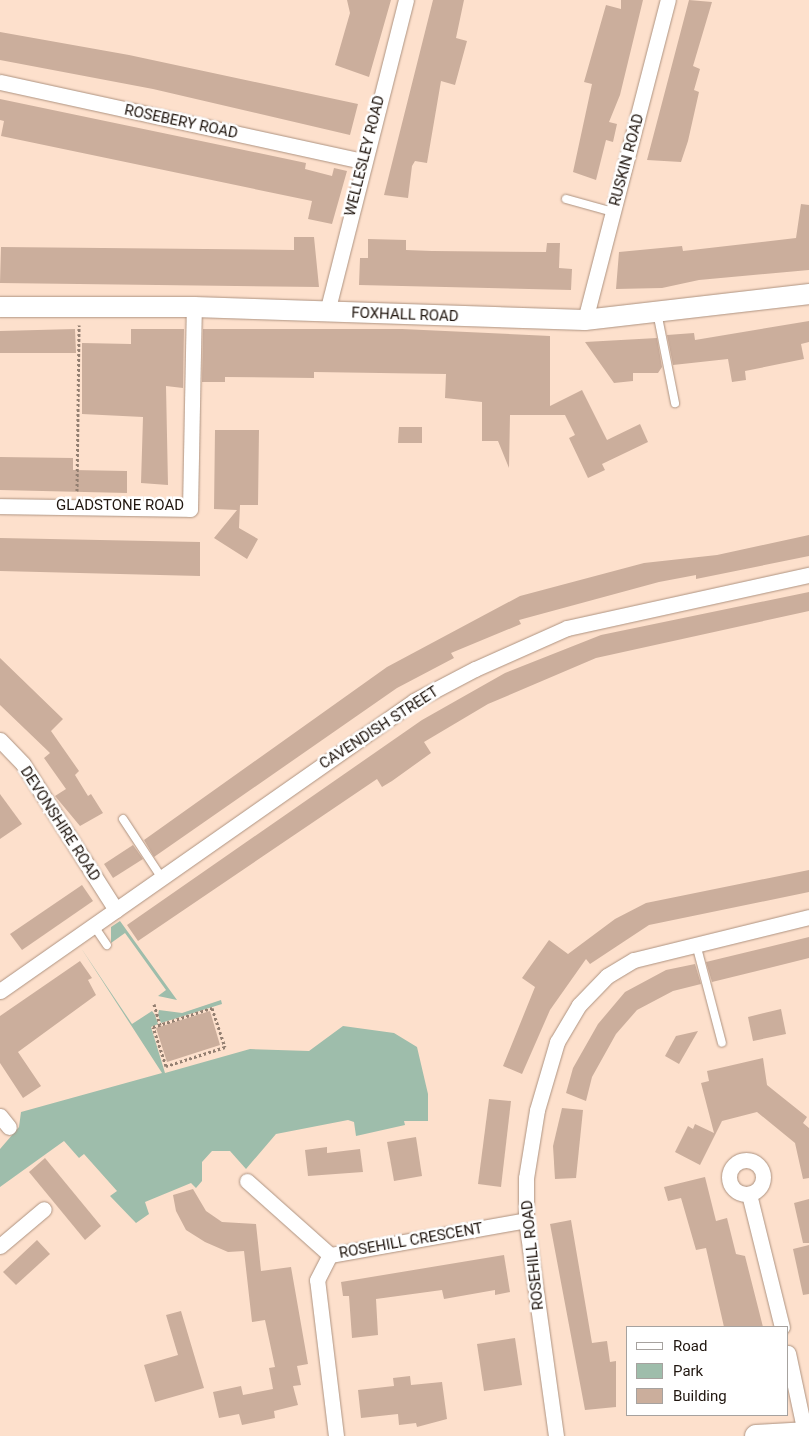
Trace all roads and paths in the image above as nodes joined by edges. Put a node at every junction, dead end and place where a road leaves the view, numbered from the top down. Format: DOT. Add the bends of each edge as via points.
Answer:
graph roads {
  1 [pos="406,0"];
  2 [pos="668,0"];
  3 [pos="0,82"];
  4 [pos="363,161"];
  5 [pos="566,199"];
  6 [pos="613,212"];
  7 [pos="809,294"];
  8 [pos="79,305"];
  9 [pos="194,306"];
  10 [pos="0,307"];
  11 [pos="327,312"];
  12 [pos="657,312"];
  13 [pos="585,320"];
  14 [pos="675,403"];
  15 [pos="0,506"];
  16 [pos="76,507"];
  17 [pos="809,575"];
  18 [pos="0,740"];
  19 [pos="123,819"];
  20 [pos="164,881"];
  21 [pos="116,910"];
  22 [pos="809,917"];
  23 [pos="94,926"];
  24 [pos="696,944"];
  25 [pos="107,946"];
  26 [pos="2,985"];
  27 [pos="154,1004"];
  28 [pos="160,1025"];
  29 [pos="722,1043"];
  30 [pos="247,1181"];
  31 [pos="749,1194"];
  32 [pos="44,1209"];
  33 [pos="526,1220"];
  34 [pos="0,1246"];
  35 [pos="330,1255"];
  36 [pos="782,1326"];
  37 [pos="789,1357"];
  38 [pos="807,1433"];
  39 [pos="336,1436"];
  40 [pos="556,1436"];
  41 [pos="756,1436"];
  1 -- 4 [label="street, WELLESLEY ROAD"];
  2 -- 6 [label="street, RUSKIN ROAD"];
  3 -- 4 [label="street, ROSEBERY ROAD"];
  4 -- 11 [label="street, WELLESLEY ROAD"];
  5 -- 6 [label="lane"];
  6 -- 13 [label="street, RUSKIN ROAD"];
  7 -- 12 [label="main road, FOXHALL ROAD"];
  8 -- 9 [label="main road, FOXHALL ROAD"];
  8 -- 10 [label="main road, FOXHALL ROAD"];
  8 -- 16 [label="path"];
  9 -- 11 [label="main road, FOXHALL ROAD"];
  9 -- 16 [label="street, GLADSTONE ROAD" via="190,509"];
  11 -- 13 [label="main road, FOXHALL ROAD"];
  12 -- 13 [label="main road, FOXHALL ROAD"];
  12 -- 14 [label="lane"];
  15 -- 16 [label="street, GLADSTONE ROAD"];
  17 -- 20 [label="street, CAVENDISH STREET" via="566,628 475,669 414,701"];
  18 -- 21 [label="street, DEVONSHIRE ROAD" via="23,764"];
  19 -- 20 [label="lane"];
  20 -- 21 [label="street, CAVENDISH STREET"];
  21 -- 23 [label="street, CAVENDISH STREET"];
  22 -- 24 [label="street, ROSEHILL ROAD"];
  23 -- 25 [label="lane"];
  23 -- 26 [label="street, CAVENDISH STREET"];
  24 -- 29 [label="lane"];
  24 -- 33 [label="street, ROSEHILL ROAD" via="634,960 607,976 579,1006 557,1042 545,1076 526,1178"];
  27 -- 28 [label="path"];
  28 -- 28 [label="path" via="153,1027 166,1066 225,1047 212,1008"];
  30 -- 35 [label="street"];
  31 -- 36 [label="street"];
  32 -- 34 [label="street"];
  33 -- 35 [label="street, ROSEHILL CRESCENT"];
  33 -- 40 [label="street, ROSEHILL ROAD"];
  35 -- 39 [label="street, ROSEHILL CRESCENT" via="317,1280"];
  37 -- 38 [label="street"];
  38 -- 41 [label="main road"];
}
